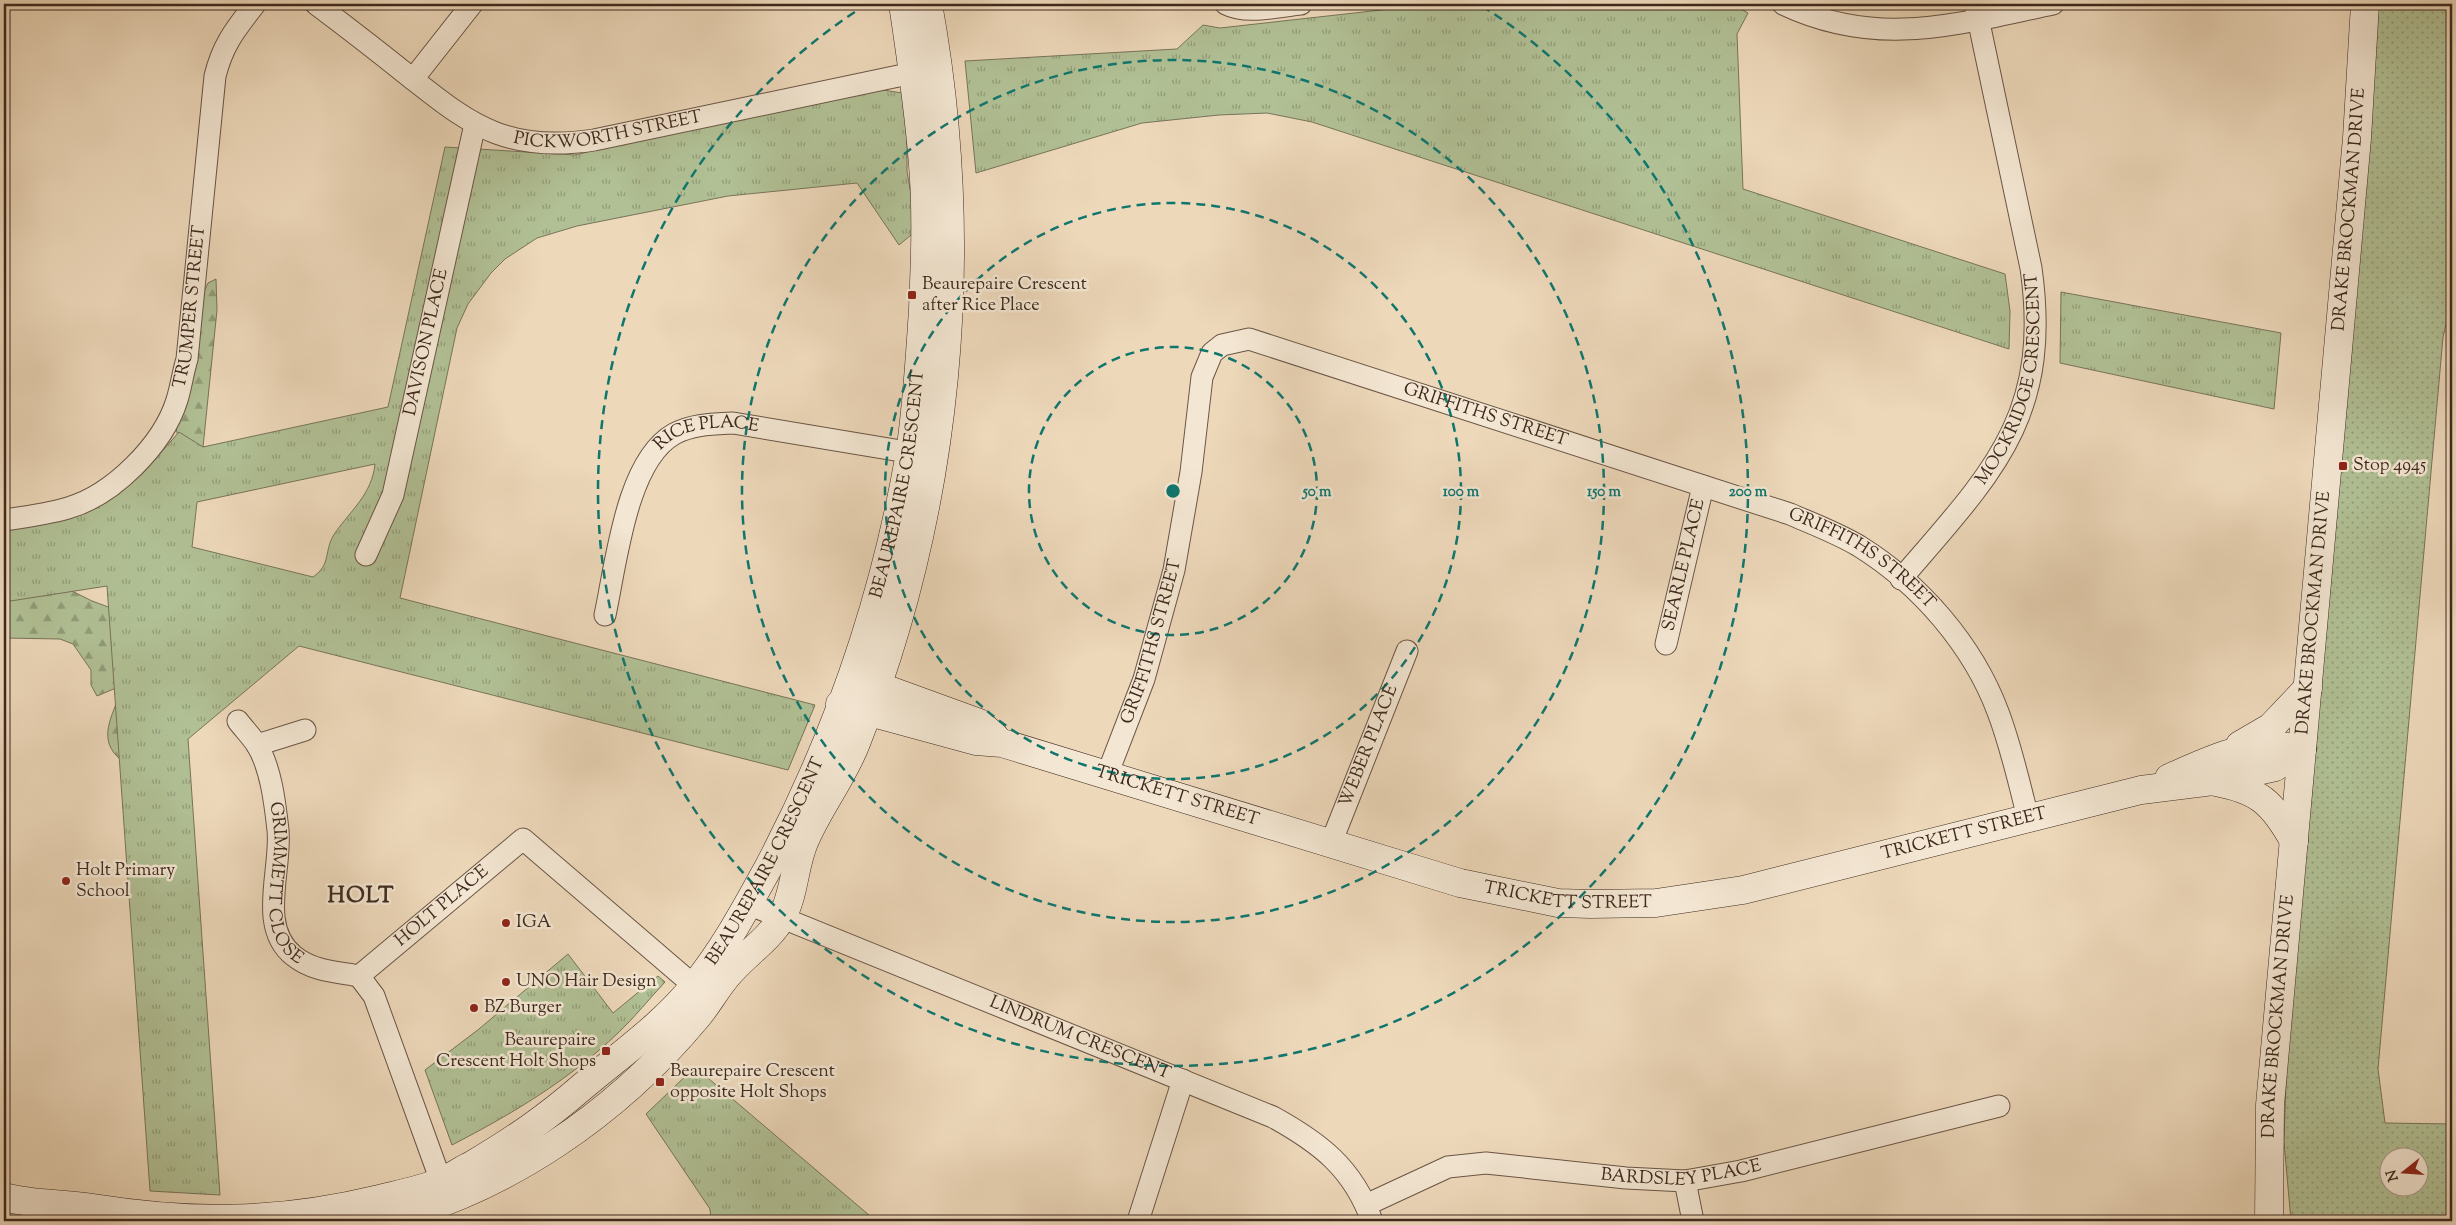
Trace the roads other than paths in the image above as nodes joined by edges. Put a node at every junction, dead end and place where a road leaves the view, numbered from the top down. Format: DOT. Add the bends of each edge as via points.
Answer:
graph roads {
  1 [pos="255,4"];
  2 [pos="316,4"];
  3 [pos="472,4"];
  4 [pos="903,4"];
  5 [pos="928,4"];
  6 [pos="1226,4"];
  7 [pos="1301,4"];
  8 [pos="1783,4"];
  9 [pos="2053,4"];
  10 [pos="2365,4"];
  11 [pos="1976,12"];
  12 [pos="926,70"];
  13 [pos="413,79"];
  14 [pos="475,124"];
  15 [pos="922,454"];
  16 [pos="1702,486"];
  17 [pos="4,520"];
  18 [pos="366,555"];
  19 [pos="1902,579"];
  20 [pos="604,615"];
  21 [pos="1666,644"];
  22 [pos="1406,651"];
  23 [pos="851,676"];
  24 [pos="876,686"];
  25 [pos="2308,688"];
  26 [pos="840,704"];
  27 [pos="867,713"];
  28 [pos="238,721"];
  29 [pos="305,730"];
  30 [pos="1002,743"];
  31 [pos="257,745"];
  32 [pos="2302,749"];
  33 [pos="2210,771"];
  34 [pos="1107,775"];
  35 [pos="2028,818"];
  36 [pos="2294,841"];
  37 [pos="1331,843"];
  38 [pos="748,904"];
  39 [pos="782,918"];
  40 [pos="359,976"];
  41 [pos="702,993"];
  42 [pos="1183,1080"];
  43 [pos="1999,1106"];
  44 [pos="1685,1181"];
  45 [pos="444,1191"];
  46 [pos="14,1199"];
  47 [pos="1369,1213"];
  48 [pos="56,1221"];
  49 [pos="194,1221"];
  50 [pos="383,1221"];
  51 [pos="1138,1221"];
  52 [pos="1693,1221"];
  53 [pos="2270,1221"];
  1 -- 17 [label="street, TRUMPER STREET" via="221,52 215,76 186,359 177,402 158,436 118,481 69,508"];
  2 -- 13 [label="street, PICKWORTH STREET"];
  3 -- 13 [label="street"];
  4 -- 12 [label="street, BEAUREPAIRE CRESCENT"];
  5 -- 12 [label="street, BEAUREPAIRE CRESCENT"];
  6 -- 7 [label="street" via="1252,9"];
  8 -- 11 [label="street" via="1818,18 1879,30 1929,29"];
  9 -- 11 [label="street"];
  10 -- 25 [label="street, DRAKE BROCKMAN DRIVE" via="2356,148"];
  11 -- 19 [label="street, MOCKRIDGE CRESCENT" via="2031,268 2036,307 2036,349 2022,408 2001,456"];
  12 -- 14 [label="street, PICKWORTH STREET" via="568,144 519,140"];
  12 -- 15 [label="street, BEAUREPAIRE CRESCENT" via="936,169 925,257 920,355"];
  13 -- 14 [label="street, PICKWORTH STREET"];
  14 -- 18 [label="street, DAVISON PLACE" via="393,495"];
  15 -- 20 [label="street, RICE PLACE" via="733,423 703,424 673,434 648,458 632,490"];
  15 -- 23 [label="street, BEAUREPAIRE CRESCENT"];
  15 -- 24 [label="street, BEAUREPAIRE CRESCENT" via="918,544"];
  16 -- 19 [label="street, GRIFFITHS STREET" via="1790,514 1825,529 1859,547"];
  16 -- 21 [label="street, SEARLE PLACE"];
  16 -- 34 [label="street, GRIFFITHS STREET" via="1259,341 1249,339 1222,345 1212,353 1202,377 1189,482 1174,570 1160,624 1144,679"];
  19 -- 35 [label="street, GRIFFITHS STREET" via="1943,620 1979,672 1998,711"];
  22 -- 37 [label="street, WEBER PLACE"];
  23 -- 24 [label="street, TRICKETT STREET"];
  23 -- 26 [label="street, BEAUREPAIRE CRESCENT"];
  24 -- 27 [label="street, BEAUREPAIRE CRESCENT"];
  24 -- 30 [label="street, TRICKETT STREET" via="979,723"];
  25 -- 32 [label="street, DRAKE BROCKMAN DRIVE"];
  25 -- 33 [label="street" via="2269,729"];
  26 -- 27 [label="street, TRICKETT STREET"];
  26 -- 38 [label="street, BEAUREPAIRE CRESCENT" via="831,736 792,822"];
  27 -- 30 [label="street, TRICKETT STREET" via="976,741"];
  27 -- 39 [label="street, BEAUREPAIRE CRESCENT" via="855,747 803,843 795,881"];
  28 -- 31 [label="street, GRIMMETT CLOSE"];
  29 -- 31 [label="street"];
  30 -- 34 [label="street, TRICKETT STREET"];
  31 -- 40 [label="street, GRIMMETT CLOSE" via="268,773 278,831 276,932 292,955 304,964"];
  32 -- 33 [label="street, TRICKETT STREET" via="2270,746"];
  32 -- 36 [label="street, DRAKE BROCKMAN DRIVE"];
  33 -- 35 [label="street, TRICKETT STREET"];
  33 -- 36 [label="street" via="2260,795 2280,816"];
  34 -- 37 [label="street, TRICKETT STREET"];
  35 -- 37 [label="street, TRICKETT STREET" via="1743,890 1656,903 1558,903 1460,883"];
  36 -- 53 [label="street, DRAKE BROCKMAN DRIVE" via="2270,1106"];
  38 -- 39 [label="street, LINDRUM CRESCENT"];
  38 -- 41 [label="street, BEAUREPAIRE CRESCENT"];
  39 -- 41 [label="street, BEAUREPAIRE CRESCENT" via="757,947"];
  39 -- 42 [label="street, LINDRUM CRESCENT"];
  40 -- 41 [label="street, HOLT PLACE" via="522,839"];
  40 -- 45 [label="street" via="374,996"];
  41 -- 45 [label="street, BEAUREPAIRE CRESCENT" via="637,1040 547,1117"];
  42 -- 47 [label="street, LINDRUM CRESCENT" via="1273,1117 1308,1136 1346,1173"];
  42 -- 51 [label="street"];
  43 -- 44 [label="street, BARDSLEY PLACE" via="1741,1171"];
  44 -- 47 [label="street, BARDSLEY PLACE" via="1468,1163 1448,1167"];
  44 -- 52 [label="street"];
  45 -- 49 [label="street, BEAUREPAIRE CRESCENT" via="280,1217"];
  45 -- 50 [label="street, BEAUREPAIRE CRESCENT"];
  46 -- 48 [label="street, BEAUREPAIRE CRESCENT"];
  46 -- 49 [label="street, BEAUREPAIRE CRESCENT"];
}
